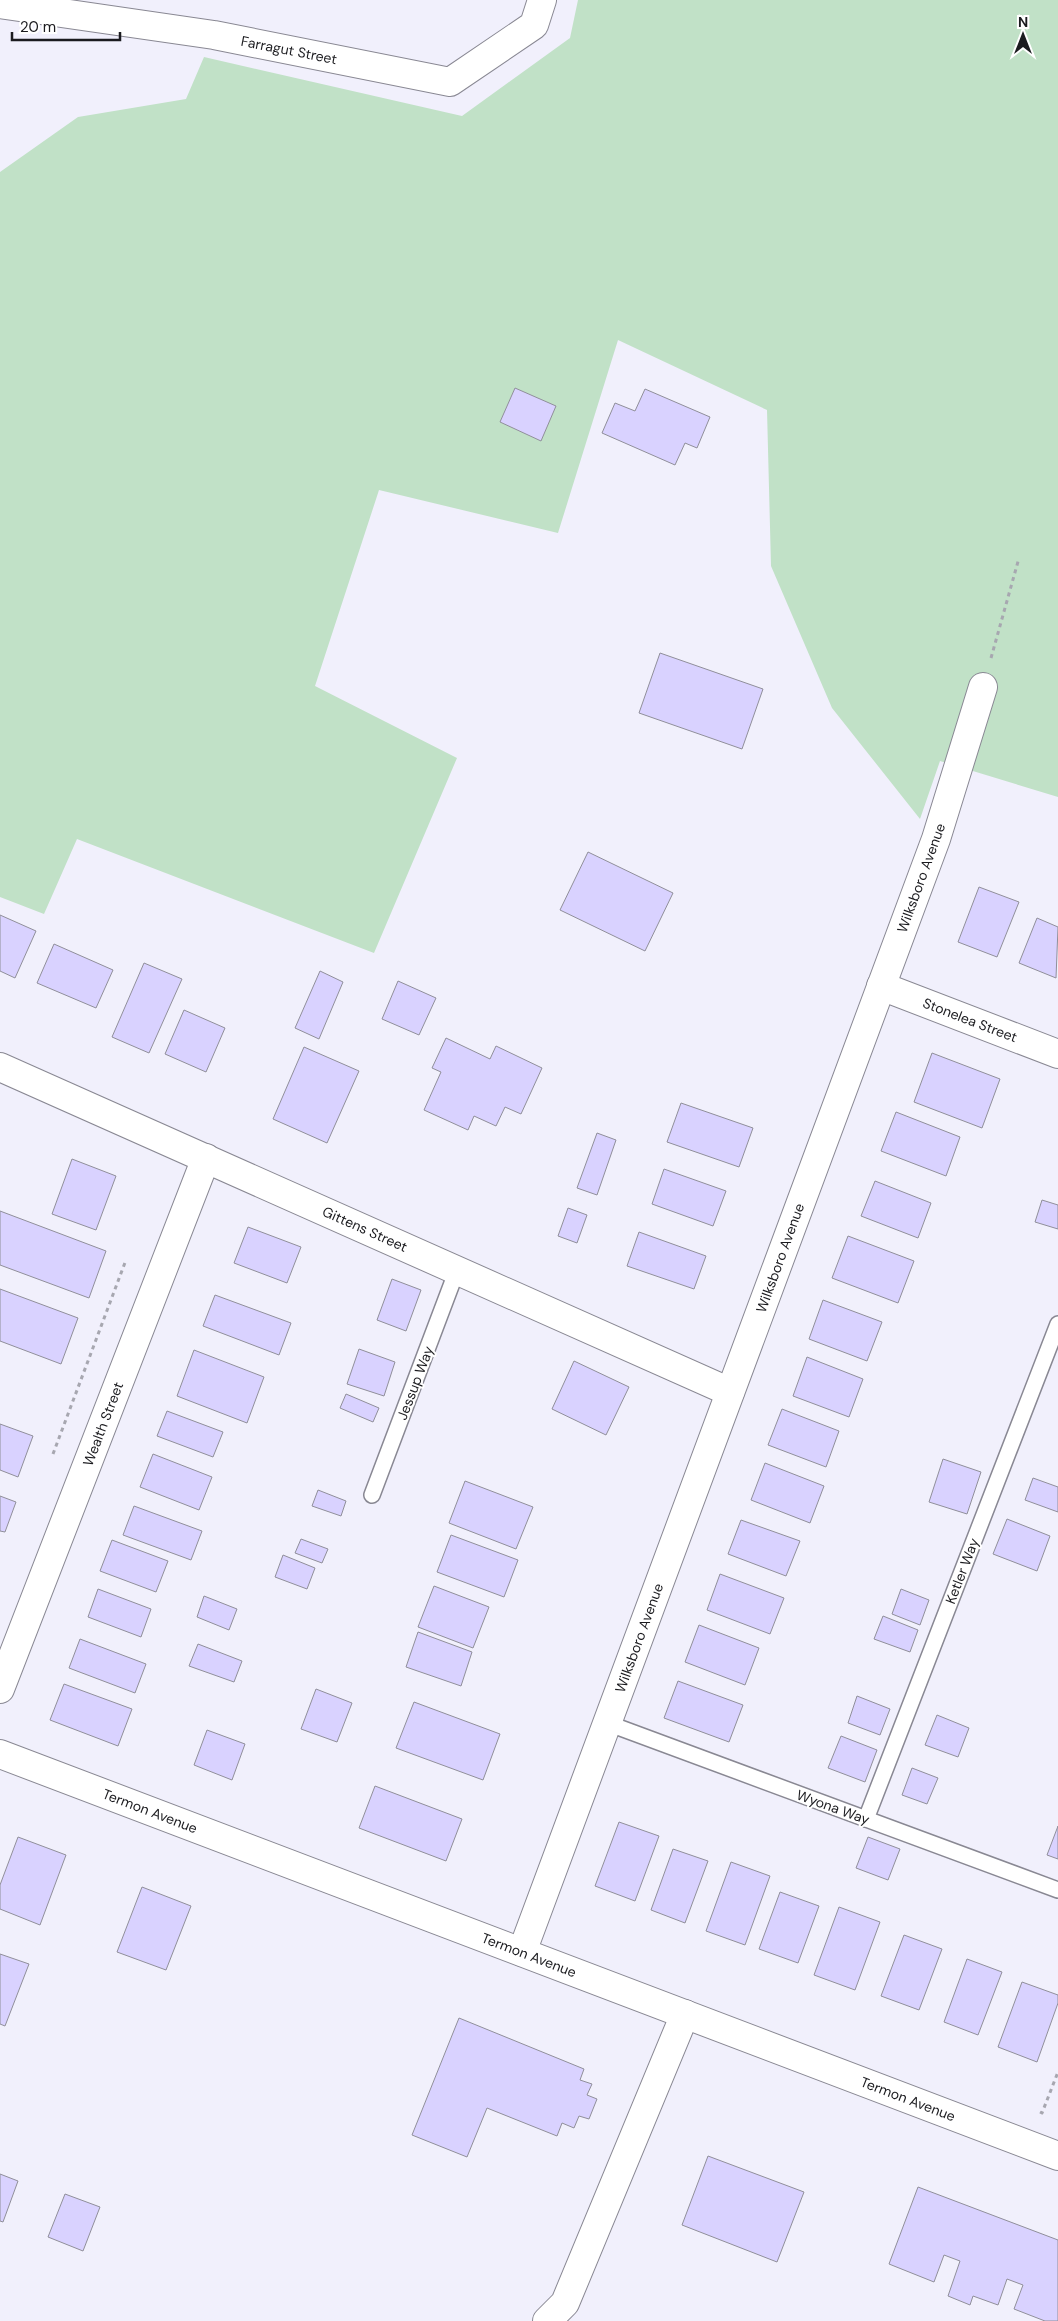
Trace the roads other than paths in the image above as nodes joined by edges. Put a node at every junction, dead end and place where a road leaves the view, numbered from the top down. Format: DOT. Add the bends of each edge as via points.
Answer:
graph roads {
  1 [pos="542,0"];
  2 [pos="0,4"];
  3 [pos="983,687"];
  4 [pos="881,986"];
  5 [pos="1058,1054"];
  6 [pos="0,1067"];
  7 [pos="206,1158"];
  8 [pos="457,1270"];
  9 [pos="1058,1324"];
  10 [pos="730,1392"];
  11 [pos="372,1495"];
  12 [pos="0,1689"];
  13 [pos="607,1723"];
  14 [pos="0,1754"];
  15 [pos="866,1819"];
  16 [pos="1058,1890"];
  17 [pos="522,1952"];
  18 [pos="685,2014"];
  19 [pos="1058,2156"];
  20 [pos="547,2321"];
  1 -- 2 [label="street, Farragut Street" via="534,25 450,82 214,34"];
  3 -- 4 [label="street, Wilksboro Avenue" via="936,839"];
  4 -- 5 [label="street, Stonelea Street"];
  4 -- 10 [label="street, Wilksboro Avenue"];
  6 -- 7 [label="street, Gittens Street"];
  7 -- 8 [label="street, Gittens Street"];
  7 -- 12 [label="street, Wealth Street"];
  8 -- 10 [label="street, Gittens Street"];
  8 -- 11 [label="lane, Jessup Way"];
  9 -- 15 [label="lane, Ketler Way"];
  10 -- 13 [label="street, Wilksboro Avenue"];
  13 -- 15 [label="lane, Wyona Way"];
  13 -- 17 [label="street, Wilksboro Avenue"];
  14 -- 17 [label="street, Termon Avenue"];
  15 -- 16 [label="lane, Wyona Way"];
  17 -- 18 [label="street, Termon Avenue"];
  18 -- 19 [label="street, Termon Avenue"];
  18 -- 20 [label="street" via="565,2303"];
}
